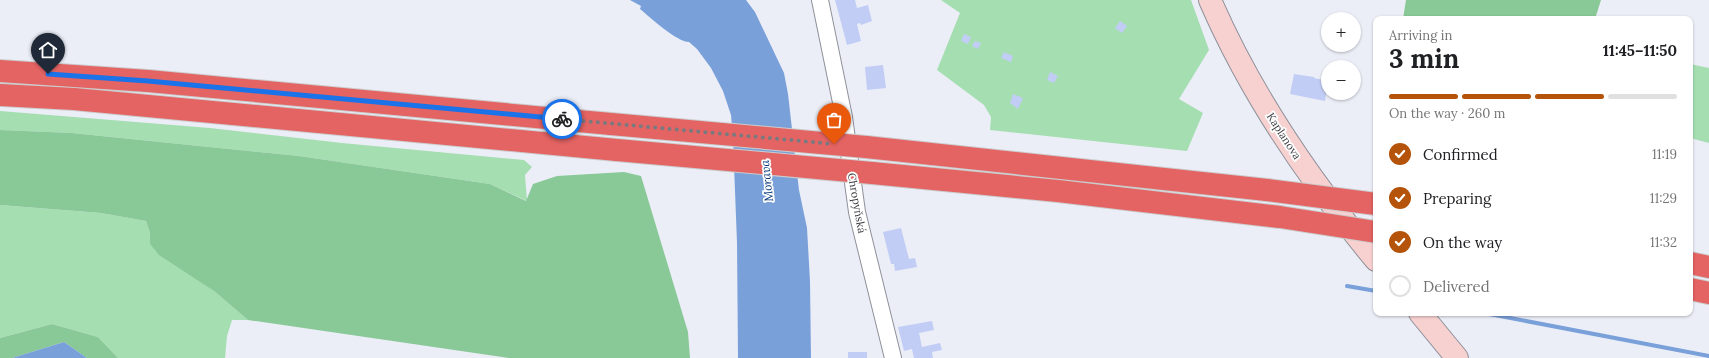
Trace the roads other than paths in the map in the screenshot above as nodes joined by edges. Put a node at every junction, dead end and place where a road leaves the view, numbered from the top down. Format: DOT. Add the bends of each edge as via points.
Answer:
graph roads {
  1 [pos="820,0"];
  2 [pos="1210,0"];
  3 [pos="0,71"];
  4 [pos="0,95"];
  5 [pos="1373,204"];
  6 [pos="1373,232"];
  7 [pos="1373,256"];
  8 [pos="1693,264"];
  9 [pos="1709,267"];
  10 [pos="1693,290"];
  11 [pos="1709,293"];
  12 [pos="1422,316"];
  13 [pos="892,358"];
  14 [pos="1457,358"];
  1 -- 13 [label="street, Chropyňská" via="844,117 857,212"];
  2 -- 7 [label="main road, Kaplanova" via="1237,56 1282,134 1352,232"];
  3 -- 5 [label="highway, bridge" via="148,81 866,147"];
  4 -- 6 [label="highway, bridge" via="81,100 1058,191 1280,217"];
  8 -- 9 [label="highway"];
  10 -- 11 [label="highway"];
  12 -- 14 [label="main road"];
}
